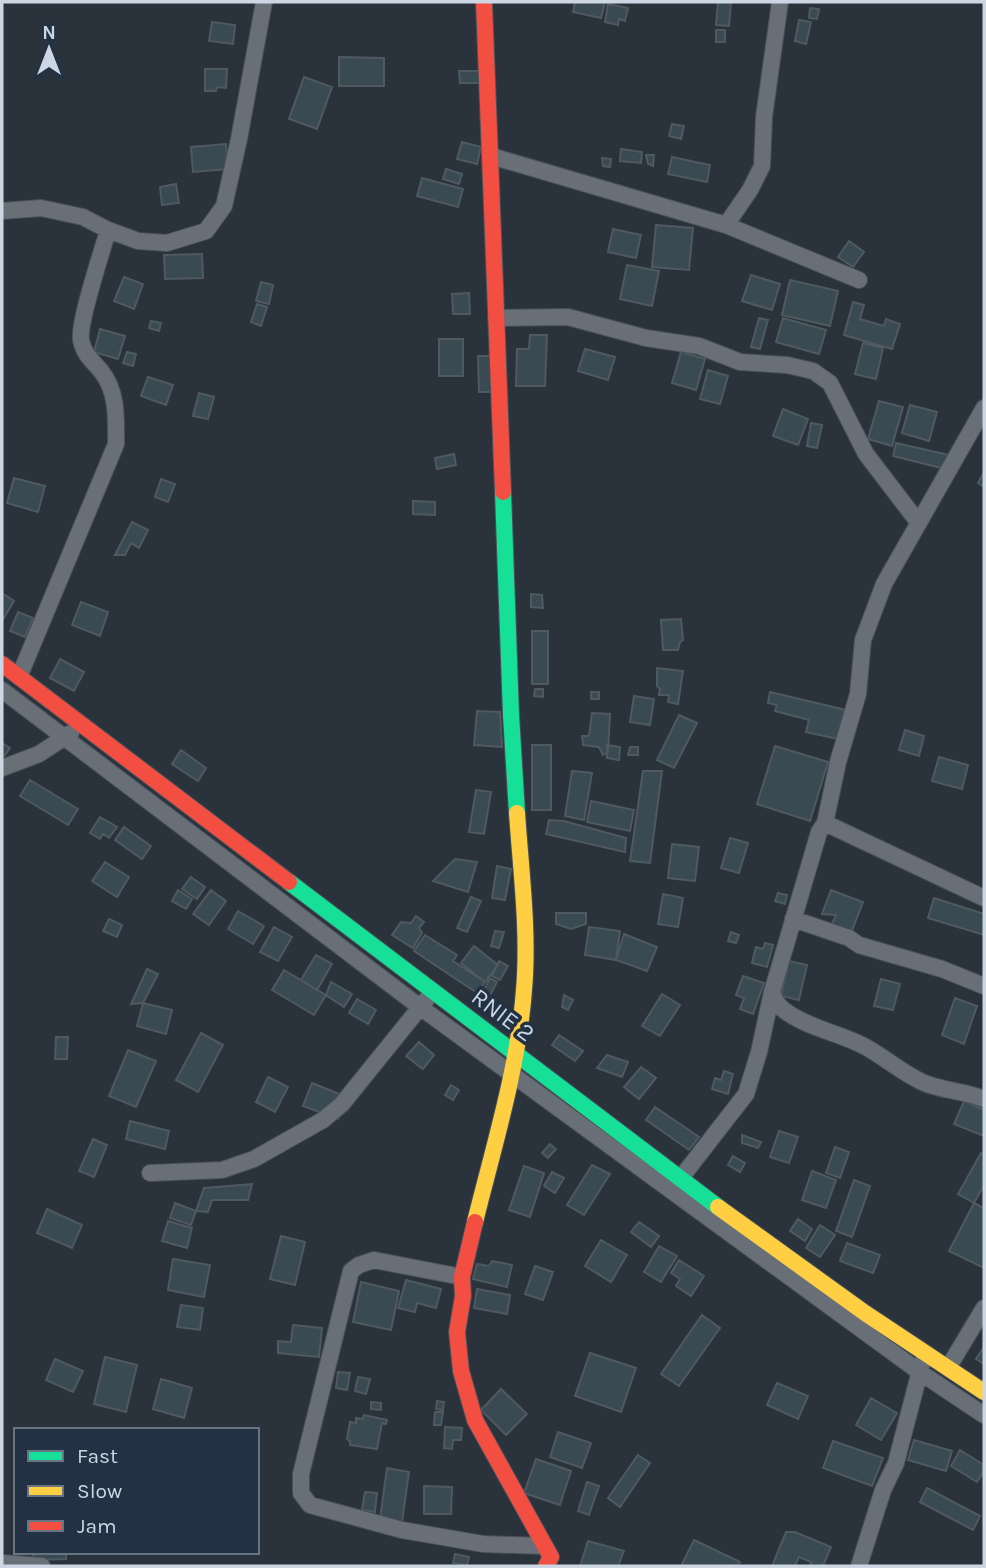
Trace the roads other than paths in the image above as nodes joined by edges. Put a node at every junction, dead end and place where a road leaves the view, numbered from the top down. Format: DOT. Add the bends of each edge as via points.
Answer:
graph roads {
  1 [pos="264,2"];
  2 [pos="484,2"];
  3 [pos="780,2"];
  4 [pos="491,156"];
  5 [pos="2,211"];
  6 [pos="726,225"];
  7 [pos="108,230"];
  8 [pos="859,280"];
  9 [pos="496,318"];
  10 [pos="984,408"];
  11 [pos="918,522"];
  12 [pos="2,664"];
  13 [pos="19,677"];
  14 [pos="2,690"];
  15 [pos="83,725"];
  16 [pos="65,737"];
  17 [pos="2,768"];
  18 [pos="825,822"];
  19 [pos="984,898"];
  20 [pos="793,919"];
  21 [pos="984,986"];
  22 [pos="433,991"];
  23 [pos="772,992"];
  24 [pos="420,1007"];
  25 [pos="516,1054"];
  26 [pos="511,1074"];
  27 [pos="984,1099"];
  28 [pos="150,1173"];
  29 [pos="680,1179"];
  30 [pos="462,1277"];
  31 [pos="984,1308"];
  32 [pos="923,1353"];
  33 [pos="948,1368"];
  34 [pos="921,1373"];
  35 [pos="984,1392"];
  36 [pos="984,1415"];
  37 [pos="544,1546"];
  38 [pos="2,1563"];
  39 [pos="42,1566"];
  40 [pos="546,1566"];
  41 [pos="859,1566"];
  1 -- 7 [label="street" via="224,206 206,231 167,243 138,241"];
  2 -- 4 [label="main road"];
  3 -- 6 [label="street" via="762,166"];
  4 -- 6 [label="street"];
  4 -- 9 [label="main road"];
  5 -- 7 [label="street" via="41,208 83,217"];
  6 -- 8 [label="street"];
  7 -- 13 [label="street" via="80,332 86,356 102,372 114,395 116,444"];
  9 -- 11 [label="street" via="568,317 646,338 699,346 740,362 813,371 830,383 866,454"];
  9 -- 25 [label="main road" via="510,701 526,948"];
  10 -- 11 [label="street"];
  11 -- 18 [label="street" via="884,584 863,640 858,694"];
  12 -- 13 [label="main road, RNIE 2 / RNIE 2"];
  13 -- 15 [label="main road, RNIE 2 / RNIE 2"];
  14 -- 16 [label="street"];
  15 -- 16 [label="street"];
  15 -- 22 [label="main road, RNIE 2 / RNIE 2"];
  16 -- 17 [label="street" via="39,754"];
  16 -- 24 [label="street"];
  18 -- 19 [label="street"];
  18 -- 20 [label="street"];
  20 -- 21 [label="street"];
  20 -- 23 [label="street"];
  22 -- 24 [label="street"];
  22 -- 25 [label="main road, RNIE 2 / RNIE 2"];
  23 -- 27 [label="street" via="788,1013 860,1044 915,1079"];
  23 -- 29 [label="street" via="746,1094"];
  24 -- 26 [label="street"];
  24 -- 28 [label="street" via="342,1104 323,1120 254,1159 222,1170"];
  25 -- 26 [label="main road"];
  25 -- 29 [label="main road, RNIE 2 / RNIE 2"];
  26 -- 30 [label="main road"];
  26 -- 34 [label="street"];
  29 -- 32 [label="main road, RNIE 2 / RNIE 2"];
  30 -- 37 [label="main road" via="457,1332 461,1371 475,1420"];
  30 -- 37 [label="street" via="374,1260 351,1271 301,1474 301,1493 310,1505 402,1530 483,1544"];
  31 -- 33 [label="street"];
  32 -- 33 [label="main road, RNIE 2 / RNIE 2"];
  32 -- 34 [label="street"];
  33 -- 35 [label="main road, RNIE 2 / RNIE 2"];
  34 -- 36 [label="street"];
  34 -- 41 [label="street" via="896,1463"];
  37 -- 40 [label="main road" via="551,1557"];
  38 -- 39 [label="street"];
}
